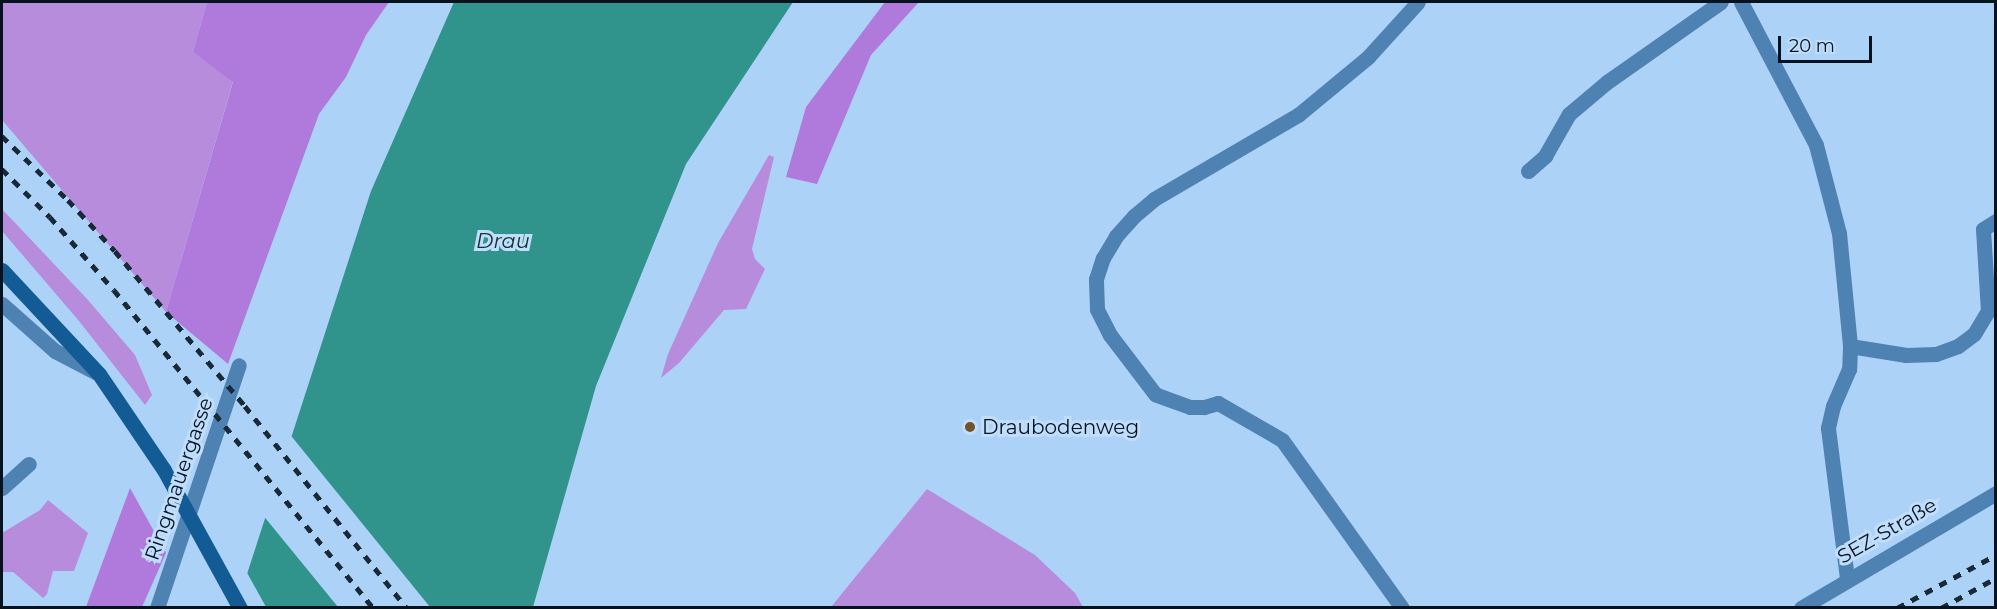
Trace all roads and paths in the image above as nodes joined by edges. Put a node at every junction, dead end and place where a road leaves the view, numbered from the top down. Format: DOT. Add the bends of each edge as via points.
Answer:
graph roads {
  1 [pos="1418,2"];
  2 [pos="1721,2"];
  3 [pos="1742,2"];
  4 [pos="1528,171"];
  5 [pos="1995,221"];
  6 [pos="2,270"];
  7 [pos="2,303"];
  8 [pos="1850,346"];
  9 [pos="239,365"];
  10 [pos="99,374"];
  11 [pos="29,464"];
  12 [pos="2,488"];
  13 [pos="1995,493"];
  14 [pos="1847,579"];
  15 [pos="158,608"];
  16 [pos="240,608"];
  17 [pos="1402,608"];
  18 [pos="1801,608"];
  1 -- 17 [label="street" via="1368,57 1298,115 1154,199 1134,216 1108,250 1096,279 1097,309 1110,335 1155,394 1190,407 1218,403 1282,440"];
  2 -- 4 [label="street" via="1607,82 1569,114 1545,156"];
  3 -- 8 [label="street" via="1816,145 1839,233"];
  5 -- 8 [label="street" via="1983,229 1988,311 1974,334 1958,346 1936,354 1906,355"];
  6 -- 10 [label="main road"];
  7 -- 10 [label="street" via="55,351"];
  8 -- 14 [label="street" via="1849,369 1828,428"];
  9 -- 15 [label="street, Ringmauergasse"];
  10 -- 16 [label="main road, bridge" via="164,470"];
  11 -- 12 [label="street"];
  13 -- 14 [label="street, SEZ-Straße"];
  14 -- 18 [label="street, SEZ-Straße"];
}
